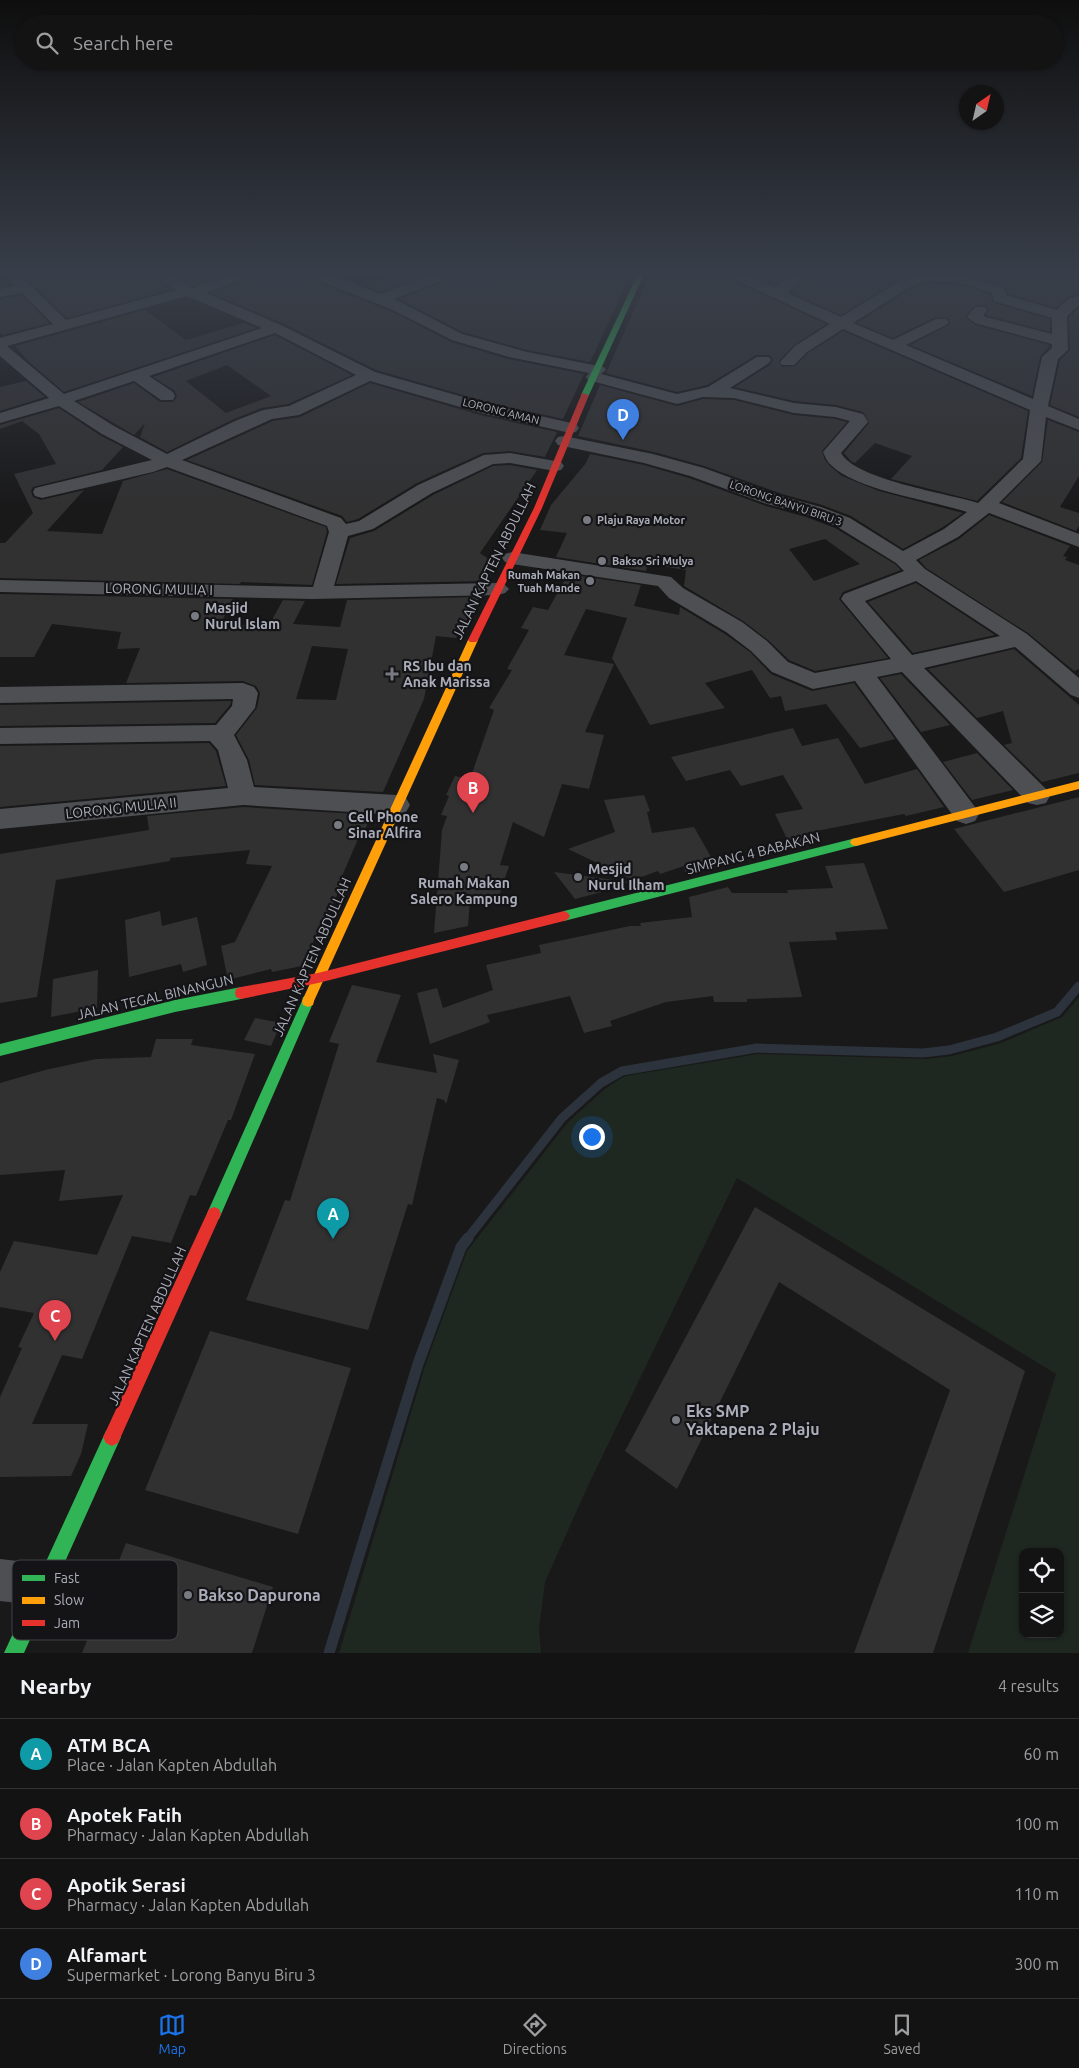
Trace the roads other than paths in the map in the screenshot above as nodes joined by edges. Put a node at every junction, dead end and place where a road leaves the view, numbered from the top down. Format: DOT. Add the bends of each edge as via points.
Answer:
graph roads {
  1 [pos="4,351"];
  2 [pos="207,351"];
  3 [pos="322,351"];
  4 [pos="502,351"];
  5 [pos="606,351"];
  6 [pos="799,351"];
  7 [pos="908,351"];
  8 [pos="1055,351"];
  9 [pos="763,360"];
  10 [pos="788,362"];
  11 [pos="596,373"];
  12 [pos="136,375"];
  13 [pos="369,375"];
  14 [pos="713,391"];
  15 [pos="167,396"];
  16 [pos="61,400"];
  17 [pos="1039,408"];
  18 [pos="0,418"];
  19 [pos="1079,425"];
  20 [pos="567,434"];
  21 [pos="167,461"];
  22 [pos="555,466"];
  23 [pos="42,492"];
  24 [pos="984,508"];
  25 [pos="339,532"];
  26 [pos="1079,541"];
  27 [pos="512,558"];
  28 [pos="911,566"];
  29 [pos="0,586"];
  30 [pos="498,589"];
  31 [pos="322,592"];
  32 [pos="1019,639"];
  33 [pos="906,664"];
  34 [pos="861,672"];
  35 [pos="1079,690"];
  36 [pos="0,695"];
  37 [pos="221,735"];
  38 [pos="0,736"];
  39 [pos="1079,785"];
  40 [pos="242,796"];
  41 [pos="1037,796"];
  42 [pos="397,805"];
  43 [pos="966,814"];
  44 [pos="0,820"];
  45 [pos="318,978"];
  46 [pos="0,1050"];
  47 [pos="56,1560"];
  48 [pos="20,1640"];
  49 [pos="14,1653"];
  1 -- 16 [label="street"];
  2 -- 12 [label="street"];
  3 -- 13 [label="street, LORONG AMAN"];
  4 -- 11 [label="street"];
  5 -- 11 [label="main road, JALAN KAPTEN ABDULLAH"];
  6 -- 10 [label="street"];
  7 -- 17 [label="street"];
  8 -- 17 [label="street" via="1050,357"];
  9 -- 14 [label="street"];
  11 -- 14 [label="street" via="677,399"];
  11 -- 20 [label="main road, JALAN KAPTEN ABDULLAH"];
  12 -- 15 [label="street"];
  12 -- 16 [label="street"];
  13 -- 20 [label="street, LORONG AMAN"];
  13 -- 21 [label="street" via="293,411 270,414 242,424"];
  14 -- 24 [label="street" via="857,418 859,422 832,452 834,459 884,484"];
  16 -- 18 [label="street"];
  16 -- 21 [label="street" via="108,430"];
  17 -- 19 [label="street"];
  17 -- 24 [label="street" via="1032,461"];
  20 -- 22 [label="main road, JALAN KAPTEN ABDULLAH"];
  20 -- 28 [label="street, LORONG BANYU BIRU 3" via="727,482 843,522"];
  21 -- 23 [label="street" via="148,469"];
  21 -- 25 [label="street" via="326,519 337,524"];
  22 -- 25 [label="street" via="510,458 490,459 426,489 366,525"];
  22 -- 27 [label="main road, JALAN KAPTEN ABDULLAH"];
  24 -- 26 [label="street"];
  24 -- 28 [label="street"];
  25 -- 31 [label="street"];
  27 -- 30 [label="main road, JALAN KAPTEN ABDULLAH"];
  27 -- 34 [label="street" via="631,578 664,580 676,593 734,627 780,667 813,681"];
  28 -- 32 [label="street, LORONG BANYU BIRU 3"];
  28 -- 33 [label="street" via="852,599"];
  29 -- 31 [label="street, LORONG MULIA I"];
  30 -- 31 [label="street, LORONG MULIA I"];
  30 -- 42 [label="main road, JALAN KAPTEN ABDULLAH"];
  32 -- 33 [label="street"];
  32 -- 35 [label="street, LORONG BANYU BIRU 3"];
  33 -- 34 [label="street"];
  33 -- 41 [label="street"];
  34 -- 43 [label="street"];
  36 -- 37 [label="street" via="244,692 243,708"];
  37 -- 38 [label="street"];
  37 -- 40 [label="street" via="229,746"];
  39 -- 41 [label="main road, SIMPANG 4 BABAKAN"];
  40 -- 42 [label="street, LORONG MULIA II"];
  40 -- 44 [label="street, LORONG MULIA II"];
  41 -- 43 [label="main road, SIMPANG 4 BABAKAN"];
  42 -- 45 [label="main road, JALAN KAPTEN ABDULLAH"];
  43 -- 45 [label="main road, SIMPANG 4 BABAKAN"];
  45 -- 46 [label="main road, JALAN TEGAL BINANGUN" via="175,1006"];
  45 -- 47 [label="main road, JALAN KAPTEN ABDULLAH"];
  48 -- 49 [label="main road, JALAN KAPTEN ABDULLAH"];
}
